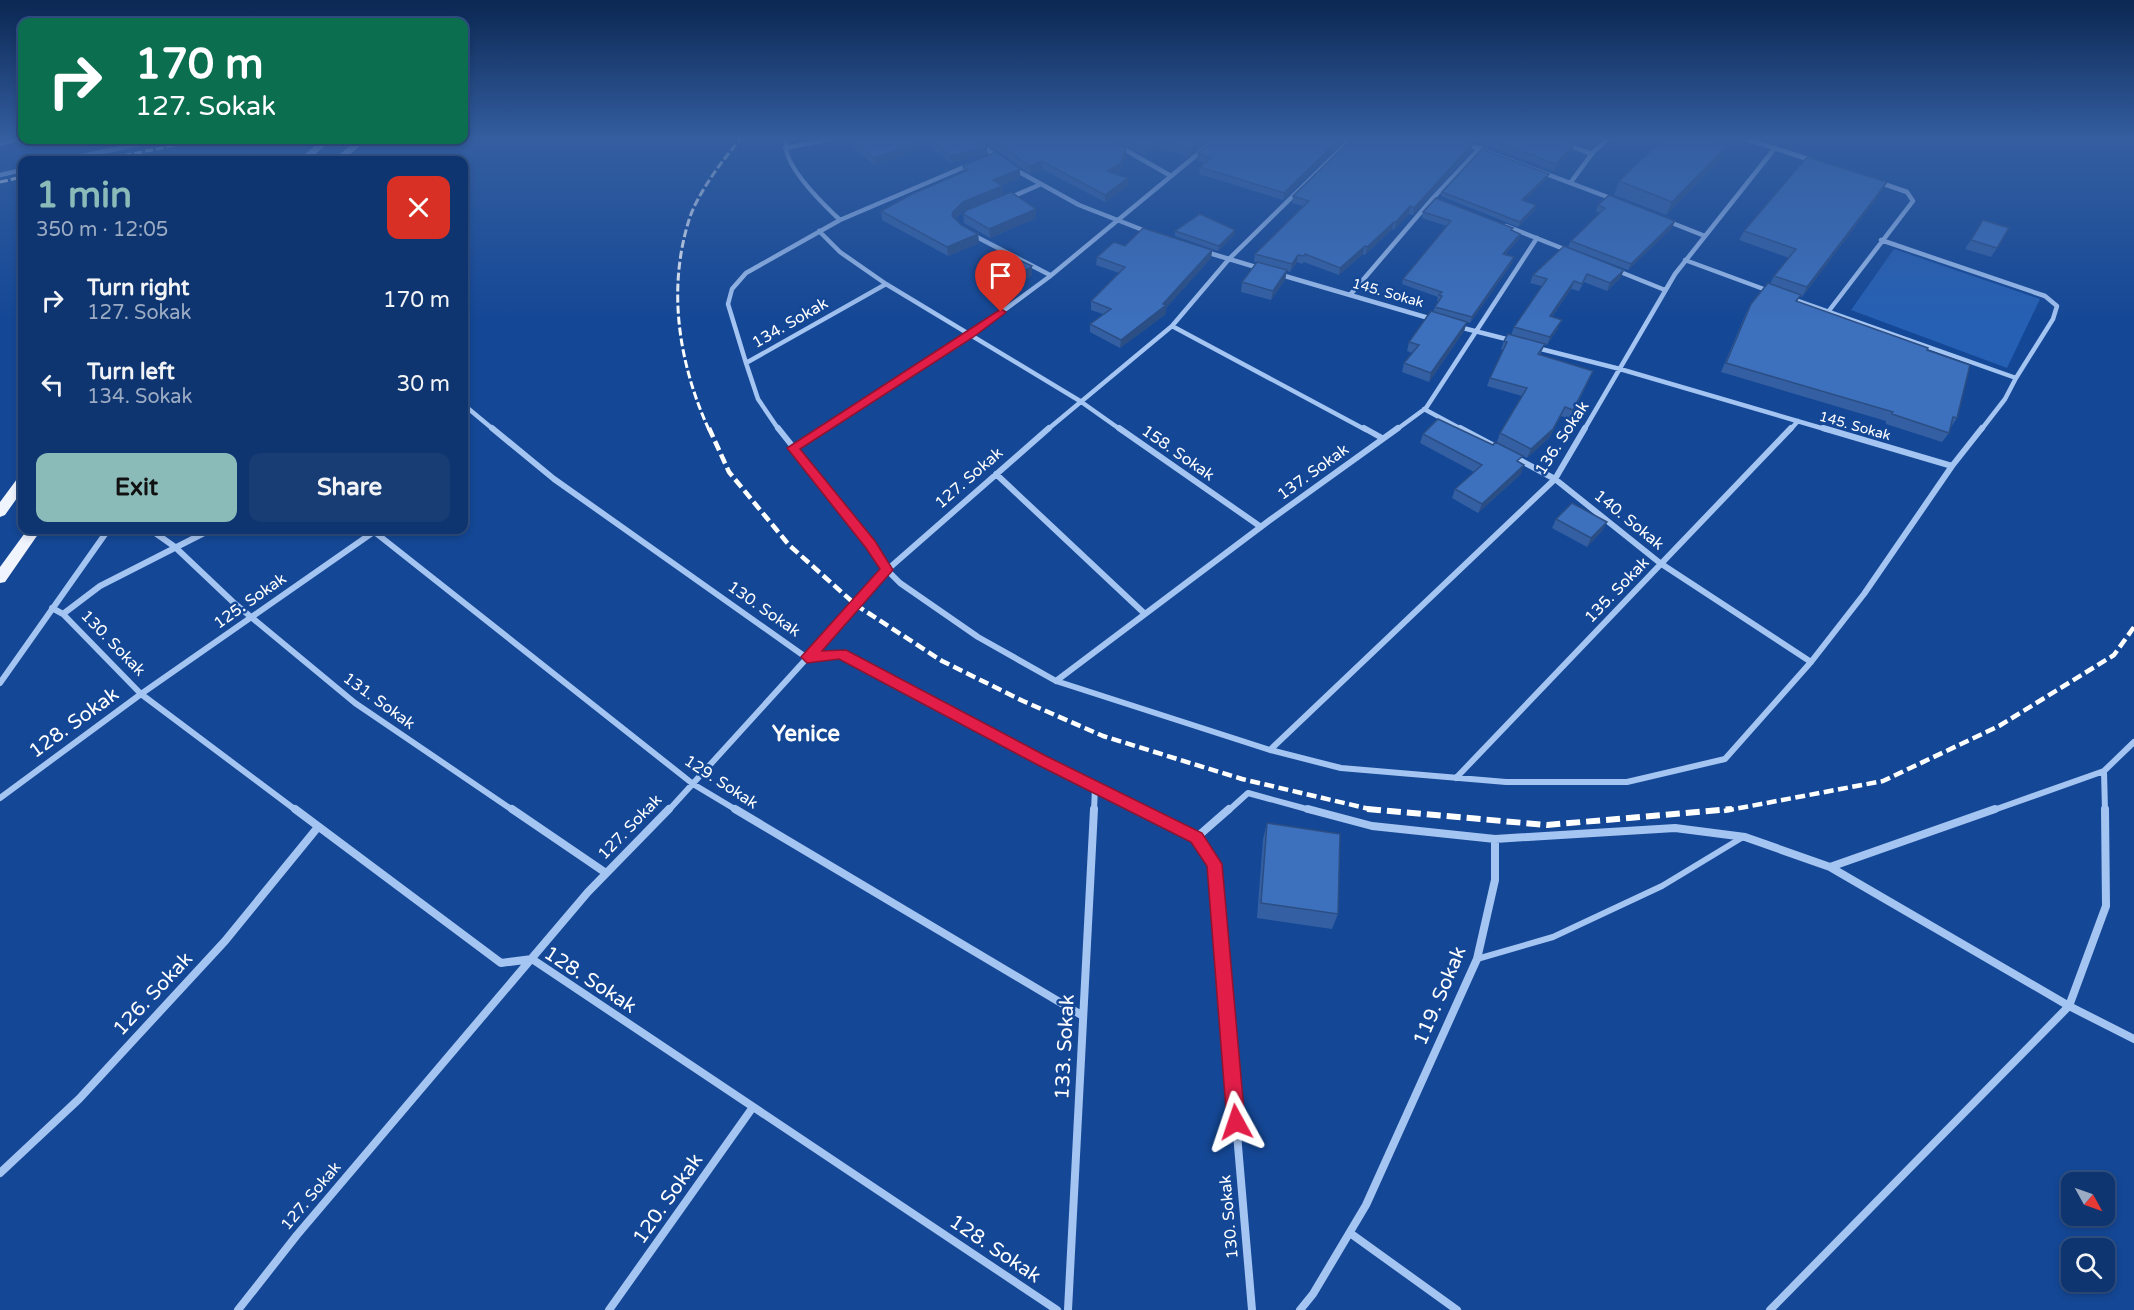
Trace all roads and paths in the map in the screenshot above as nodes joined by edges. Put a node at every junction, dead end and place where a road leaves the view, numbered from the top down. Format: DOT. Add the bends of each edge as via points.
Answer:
graph roads {
  1 [pos="821,200"];
  2 [pos="885,200"];
  3 [pos="1071,200"];
  4 [pos="1142,200"];
  5 [pos="1288,200"];
  6 [pos="1431,200"];
  7 [pos="1438,200"];
  8 [pos="1616,200"];
  9 [pos="1734,200"];
  10 [pos="1912,200"];
  11 [pos="1443,202"];
  12 [pos="1623,203"];
  13 [pos="1664,219"];
  14 [pos="840,220"];
  15 [pos="1116,221"];
  16 [pos="1495,222"];
  17 [pos="965,230"];
  18 [pos="819,231"];
  19 [pos="1149,233"];
  20 [pos="1705,236"];
  21 [pos="1536,238"];
  22 [pos="1881,240"];
  23 [pos="1195,248"];
  24 [pos="1579,255"];
  25 [pos="1228,259"];
  26 [pos="1685,260"];
  27 [pos="1611,268"];
  28 [pos="1262,269"];
  29 [pos="1273,272"];
  30 [pos="1050,275"];
  31 [pos="886,284"];
  32 [pos="1665,290"];
  33 [pos="1773,292"];
  34 [pos="1350,295"];
  35 [pos="1784,296"];
  36 [pos="1828,312"];
  37 [pos="1441,321"];
  38 [pos="1452,325"];
  39 [pos="1172,326"];
  40 [pos="1475,331"];
  41 [pos="969,336"];
  42 [pos="1520,343"];
  43 [pos="1531,346"];
  44 [pos="746,363"];
  45 [pos="1620,369"];
  46 [pos="2016,378"];
  47 [pos="1080,401"];
  48 [pos="468,408"];
  49 [pos="1424,409"];
  50 [pos="1798,421"];
  51 [pos="1382,438"];
  52 [pos="792,448"];
  53 [pos="1952,466"];
  54 [pos="996,474"];
  55 [pos="1555,479"];
  56 [pos="18,487"];
  57 [pos="0,512"];
  58 [pos="1261,527"];
  59 [pos="31,534"];
  60 [pos="105,534"];
  61 [pos="158,534"];
  62 [pos="201,534"];
  63 [pos="367,534"];
  64 [pos="378,534"];
  65 [pos="175,546"];
  66 [pos="1660,563"];
  67 [pos="887,570"];
  68 [pos="0,578"];
  69 [pos="52,608"];
  70 [pos="63,614"];
  71 [pos="1145,614"];
  72 [pos="251,617"];
  73 [pos="807,657"];
  74 [pos="1811,662"];
  75 [pos="1056,681"];
  76 [pos="0,683"];
  77 [pos="141,694"];
  78 [pos="2134,742"];
  79 [pos="1270,750"];
  80 [pos="2104,771"];
  81 [pos="1456,778"];
  82 [pos="693,784"];
  83 [pos="1095,787"];
  84 [pos="0,798"];
  85 [pos="318,827"];
  86 [pos="1197,837"];
  87 [pos="1745,837"];
  88 [pos="1495,839"];
  89 [pos="1830,867"];
  90 [pos="606,873"];
  91 [pos="532,959"];
  92 [pos="1477,959"];
  93 [pos="2069,1006"];
  94 [pos="1083,1016"];
  95 [pos="2134,1039"];
  96 [pos="753,1107"];
  97 [pos="0,1173"];
  98 [pos="1350,1233"];
  99 [pos="238,1310"];
  100 [pos="609,1310"];
  101 [pos="1057,1310"];
  102 [pos="1068,1310"];
  103 [pos="1252,1310"];
  104 [pos="1300,1310"];
  105 [pos="1457,1310"];
  106 [pos="1770,1310"];
  1 -- 14 [label="street"];
  2 -- 14 [label="street"];
  3 -- 15 [label="street"];
  4 -- 15 [label="street"];
  5 -- 25 [label="street, 127. Sokak"];
  6 -- 34 [label="street"];
  7 -- 11 [label="street"];
  8 -- 12 [label="street"];
  9 -- 20 [label="street, 136. Sokak"];
  10 -- 22 [label="street"];
  13 -- 20 [label="street"];
  14 -- 18 [label="street"];
  15 -- 19 [label="street"];
  15 -- 30 [label="street"];
  16 -- 21 [label="street"];
  17 -- 30 [label="street"];
  18 -- 31 [label="street" via="840,252"];
  18 -- 44 [label="street" via="756,265 732,289 728,304"];
  20 -- 26 [label="street, 136. Sokak"];
  21 -- 24 [label="street"];
  21 -- 40 [label="street, 137. Sokak"];
  22 -- 36 [label="street"];
  22 -- 46 [label="street, 134. Sokak" via="2045,296 2057,306"];
  23 -- 25 [label="street"];
  25 -- 28 [label="street"];
  25 -- 39 [label="street, 127. Sokak"];
  26 -- 32 [label="street, 136. Sokak"];
  26 -- 33 [label="street"];
  27 -- 32 [label="street"];
  29 -- 34 [label="street, 145. Sokak"];
  30 -- 41 [label="street"];
  31 -- 41 [label="street, 158. Sokak"];
  31 -- 44 [label="street, 134. Sokak"];
  32 -- 45 [label="street, 136. Sokak"];
  34 -- 37 [label="street, 145. Sokak"];
  35 -- 36 [label="street"];
  36 -- 46 [label="street"];
  38 -- 40 [label="street"];
  39 -- 47 [label="street, 127. Sokak"];
  39 -- 51 [label="street"];
  40 -- 42 [label="street"];
  40 -- 49 [label="street, 137. Sokak"];
  41 -- 47 [label="street, 158. Sokak"];
  41 -- 52 [label="street"];
  43 -- 45 [label="street, 145. Sokak"];
  44 -- 52 [label="street, 134. Sokak" via="758,399"];
  45 -- 50 [label="street, 145. Sokak"];
  45 -- 55 [label="street, 136. Sokak"];
  46 -- 53 [label="street, 134. Sokak" via="2005,399"];
  47 -- 54 [label="street, 127. Sokak"];
  47 -- 58 [label="street, 158. Sokak"];
  48 -- 73 [label="street, 130. Sokak" via="554,479"];
  49 -- 51 [label="street, 137. Sokak"];
  49 -- 55 [label="street, 140. Sokak"];
  50 -- 53 [label="street, 145. Sokak"];
  50 -- 66 [label="street, 135. Sokak"];
  51 -- 58 [label="street, 137. Sokak"];
  52 -- 67 [label="street, 134. Sokak" via="871,544"];
  53 -- 74 [label="street, 134. Sokak" via="1864,594"];
  54 -- 67 [label="street, 127. Sokak"];
  54 -- 71 [label="street"];
  55 -- 66 [label="street, 140. Sokak"];
  55 -- 79 [label="street, 136. Sokak"];
  56 -- 57 [label="main road"];
  58 -- 71 [label="street, 137. Sokak"];
  59 -- 68 [label="main road"];
  60 -- 69 [label="street"];
  61 -- 65 [label="street, 131. Sokak"];
  62 -- 65 [label="street, 130. Sokak"];
  63 -- 72 [label="street, 125. Sokak"];
  64 -- 82 [label="street, 129. Sokak"];
  65 -- 70 [label="street, 130. Sokak" via="100,586"];
  65 -- 72 [label="street, 131. Sokak"];
  66 -- 74 [label="street, 140. Sokak"];
  66 -- 81 [label="street, 135. Sokak"];
  67 -- 73 [label="street, 127. Sokak"];
  67 -- 75 [label="street, 134. Sokak" via="978,637"];
  69 -- 70 [label="street, 130. Sokak"];
  69 -- 76 [label="street"];
  70 -- 77 [label="street, 130. Sokak"];
  71 -- 75 [label="street, 137. Sokak"];
  72 -- 77 [label="street, 125. Sokak"];
  72 -- 90 [label="street, 131. Sokak" via="355,703"];
  73 -- 82 [label="street, 127. Sokak"];
  73 -- 83 [label="street, 130. Sokak" via="841,654"];
  74 -- 81 [label="street, 134. Sokak" via="1725,759 1627,782"];
  75 -- 79 [label="street, 134. Sokak"];
  77 -- 84 [label="street, 128. Sokak"];
  77 -- 85 [label="street, 128. Sokak"];
  78 -- 80 [label="street"];
  79 -- 81 [label="street, 134. Sokak" via="1341,768"];
  80 -- 89 [label="street"];
  80 -- 93 [label="street" via="2106,906"];
  82 -- 90 [label="street, 127. Sokak"];
  82 -- 94 [label="street, 129. Sokak"];
  83 -- 86 [label="street, 130. Sokak"];
  83 -- 94 [label="street, 133. Sokak"];
  85 -- 91 [label="street, 128. Sokak" via="501,963"];
  85 -- 97 [label="street, 126. Sokak" via="217,950 79,1099"];
  86 -- 88 [label="street" via="1248,793 1372,826"];
  86 -- 103 [label="street, 130. Sokak" via="1214,864"];
  87 -- 88 [label="street" via="1675,828"];
  87 -- 89 [label="street"];
  87 -- 92 [label="lane" via="1662,886 1553,937"];
  88 -- 92 [label="street, 119. Sokak" via="1495,880"];
  89 -- 93 [label="street"];
  90 -- 91 [label="street, 127. Sokak"];
  91 -- 96 [label="street, 128. Sokak"];
  91 -- 99 [label="street, 127. Sokak"];
  92 -- 98 [label="street, 119. Sokak"];
  93 -- 95 [label="street"];
  93 -- 106 [label="street"];
  94 -- 102 [label="street, 133. Sokak"];
  96 -- 100 [label="street, 120. Sokak"];
  96 -- 101 [label="street, 128. Sokak"];
  98 -- 104 [label="street, 119. Sokak"];
  98 -- 105 [label="street"];
}
